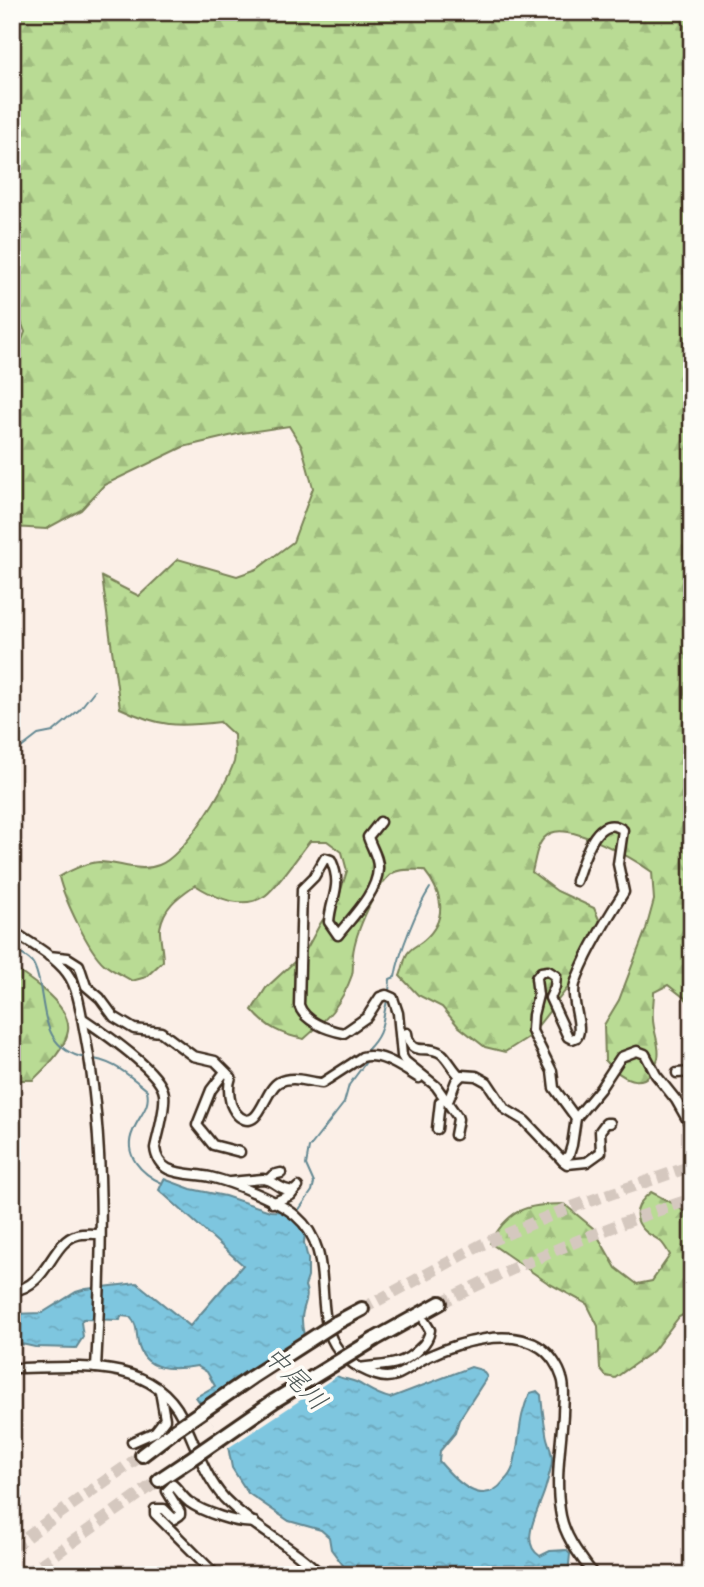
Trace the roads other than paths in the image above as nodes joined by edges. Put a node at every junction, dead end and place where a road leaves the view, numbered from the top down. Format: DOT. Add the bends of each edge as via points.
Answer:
graph roads {
  1 [pos="380,822"];
  2 [pos="576,881"];
  3 [pos="12,930"];
  4 [pos="49,956"];
  5 [pos="82,1017"];
  6 [pos="407,1033"];
  7 [pos="692,1072"];
  8 [pos="225,1073"];
  9 [pos="677,1073"];
  10 [pos="460,1076"];
  11 [pos="443,1102"];
  12 [pos="576,1118"];
  13 [pos="610,1123"];
  14 [pos="692,1128"];
  15 [pos="437,1129"];
  16 [pos="454,1135"];
  17 [pos="240,1152"];
  18 [pos="563,1161"];
  19 [pos="281,1173"];
  20 [pos="269,1179"];
  21 [pos="230,1182"];
  22 [pos="277,1205"];
  23 [pos="99,1234"];
  24 [pos="12,1291"];
  25 [pos="440,1303"];
  26 [pos="362,1309"];
  27 [pos="425,1322"];
  28 [pos="12,1368"];
  29 [pos="96,1368"];
  30 [pos="360,1368"];
  31 [pos="160,1389"];
  32 [pos="132,1442"];
  33 [pos="142,1455"];
  34 [pos="159,1480"];
  35 [pos="254,1522"];
  36 [pos="216,1575"];
  37 [pos="321,1575"];
  38 [pos="594,1575"];
  1 -- 11 [label="street" via="368,837 379,867 376,876 338,935 329,922 337,894 331,860 325,858 302,889 299,1005 307,1019 344,1033 367,1017 380,998 389,996 396,1002 402,1056 436,1086"];
  2 -- 12 [label="street" via="591,843 603,827 617,825 623,830 618,864 624,892 575,984 577,1037 568,1037 551,1002 556,976 548,971 536,978 532,1031 552,1071 554,1088"];
  3 -- 4 [label="street"];
  4 -- 5 [label="street" via="68,974"];
  4 -- 8 [label="street" via="68,958 79,965 86,986 114,1017 134,1029 161,1032 193,1056 215,1061"];
  5 -- 21 [label="street" via="107,1033 164,1091 155,1148 161,1165"];
  5 -- 23 [label="street" via="100,1152"];
  6 -- 10 [label="street" via="412,1046 441,1053"];
  7 -- 9 [label="street"];
  8 -- 11 [label="street" via="231,1077 234,1112 246,1120 258,1116 278,1083 290,1079 322,1083 369,1055 417,1077"];
  8 -- 17 [label="street" via="211,1090 197,1125 212,1145"];
  10 -- 11 [label="street"];
  10 -- 18 [label="street" via="487,1082 505,1109 525,1121"];
  11 -- 15 [label="street"];
  11 -- 16 [label="street" via="458,1119"];
  12 -- 14 [label="street" via="621,1057 637,1051 645,1054"];
  12 -- 18 [label="street" via="569,1155"];
  13 -- 18 [label="street" via="600,1131 601,1152 580,1164"];
  19 -- 20 [label="street"];
  20 -- 21 [label="street"];
  20 -- 22 [label="street" via="284,1191 296,1189"];
  21 -- 22 [label="street"];
  22 -- 30 [label="street" via="295,1214 312,1234 322,1268 327,1331 343,1355"];
  23 -- 24 [label="street" via="80,1234 66,1241 36,1280"];
  23 -- 29 [label="street"];
  25 -- 34 [label="highway, bridge" via="274,1401"];
  26 -- 33 [label="highway, bridge" via="252,1377"];
  27 -- 30 [label="street" via="429,1337 411,1357 393,1365"];
  28 -- 29 [label="street"];
  29 -- 31 [label="street" via="127,1373"];
  30 -- 38 [label="street" via="390,1378 452,1346 501,1339 526,1341 545,1350 558,1369 564,1390 560,1512 567,1536"];
  31 -- 32 [label="street" via="165,1419 155,1432"];
  31 -- 35 [label="street" via="182,1417 216,1487"];
  35 -- 36 [label="street" via="244,1524 195,1506 177,1487 167,1491 180,1515 174,1519 160,1508 155,1514"];
  35 -- 37 [label="street"];
}
